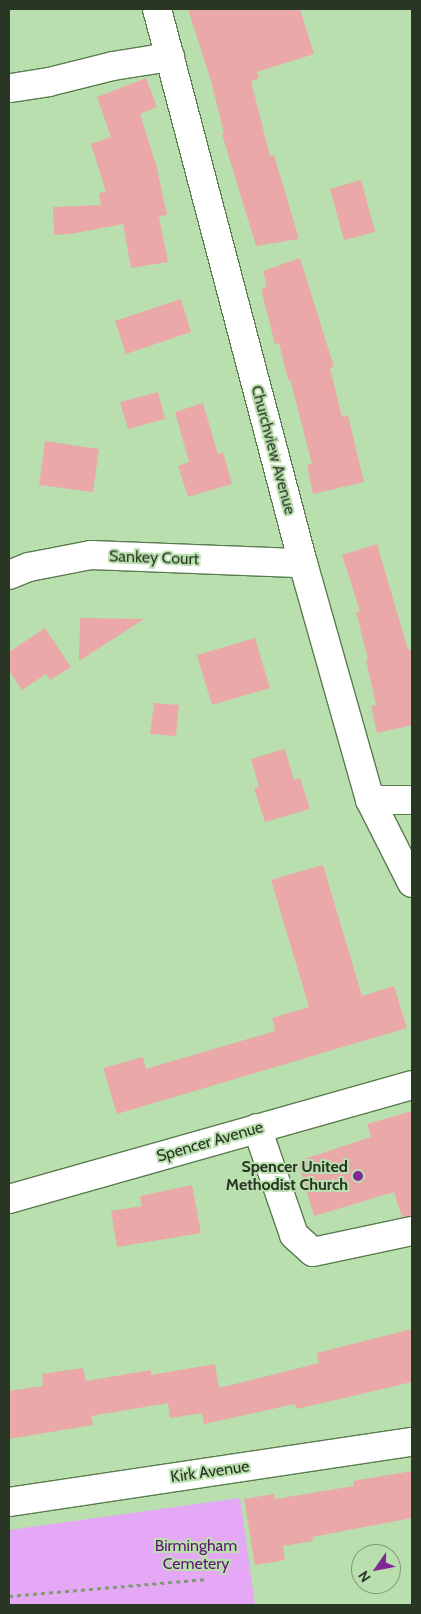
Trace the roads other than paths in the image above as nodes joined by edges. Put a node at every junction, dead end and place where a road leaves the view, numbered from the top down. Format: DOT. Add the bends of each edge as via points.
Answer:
graph roads {
  1 [pos="157,9"];
  2 [pos="170,57"];
  3 [pos="11,88"];
  4 [pos="303,563"];
  5 [pos="9,575"];
  6 [pos="370,800"];
  7 [pos="412,800"];
  8 [pos="412,883"];
  9 [pos="412,1085"];
  10 [pos="257,1128"];
  11 [pos="9,1199"];
  12 [pos="412,1231"];
  13 [pos="412,1442"];
  14 [pos="9,1502"];
  1 -- 2 [label="street, Churchview Avenue"];
  2 -- 3 [label="street"];
  2 -- 4 [label="street, Churchview Avenue"];
  4 -- 5 [label="street, Sankey Court" via="91,555 29,567"];
  4 -- 6 [label="street, Churchview Avenue"];
  6 -- 7 [label="street"];
  6 -- 8 [label="street, Churchview Avenue"];
  9 -- 10 [label="street, Spencer Avenue"];
  10 -- 11 [label="street, Spencer Avenue"];
  10 -- 12 [label="street" via="294,1235 313,1252"];
  13 -- 14 [label="street, Kirk Avenue"];
}
